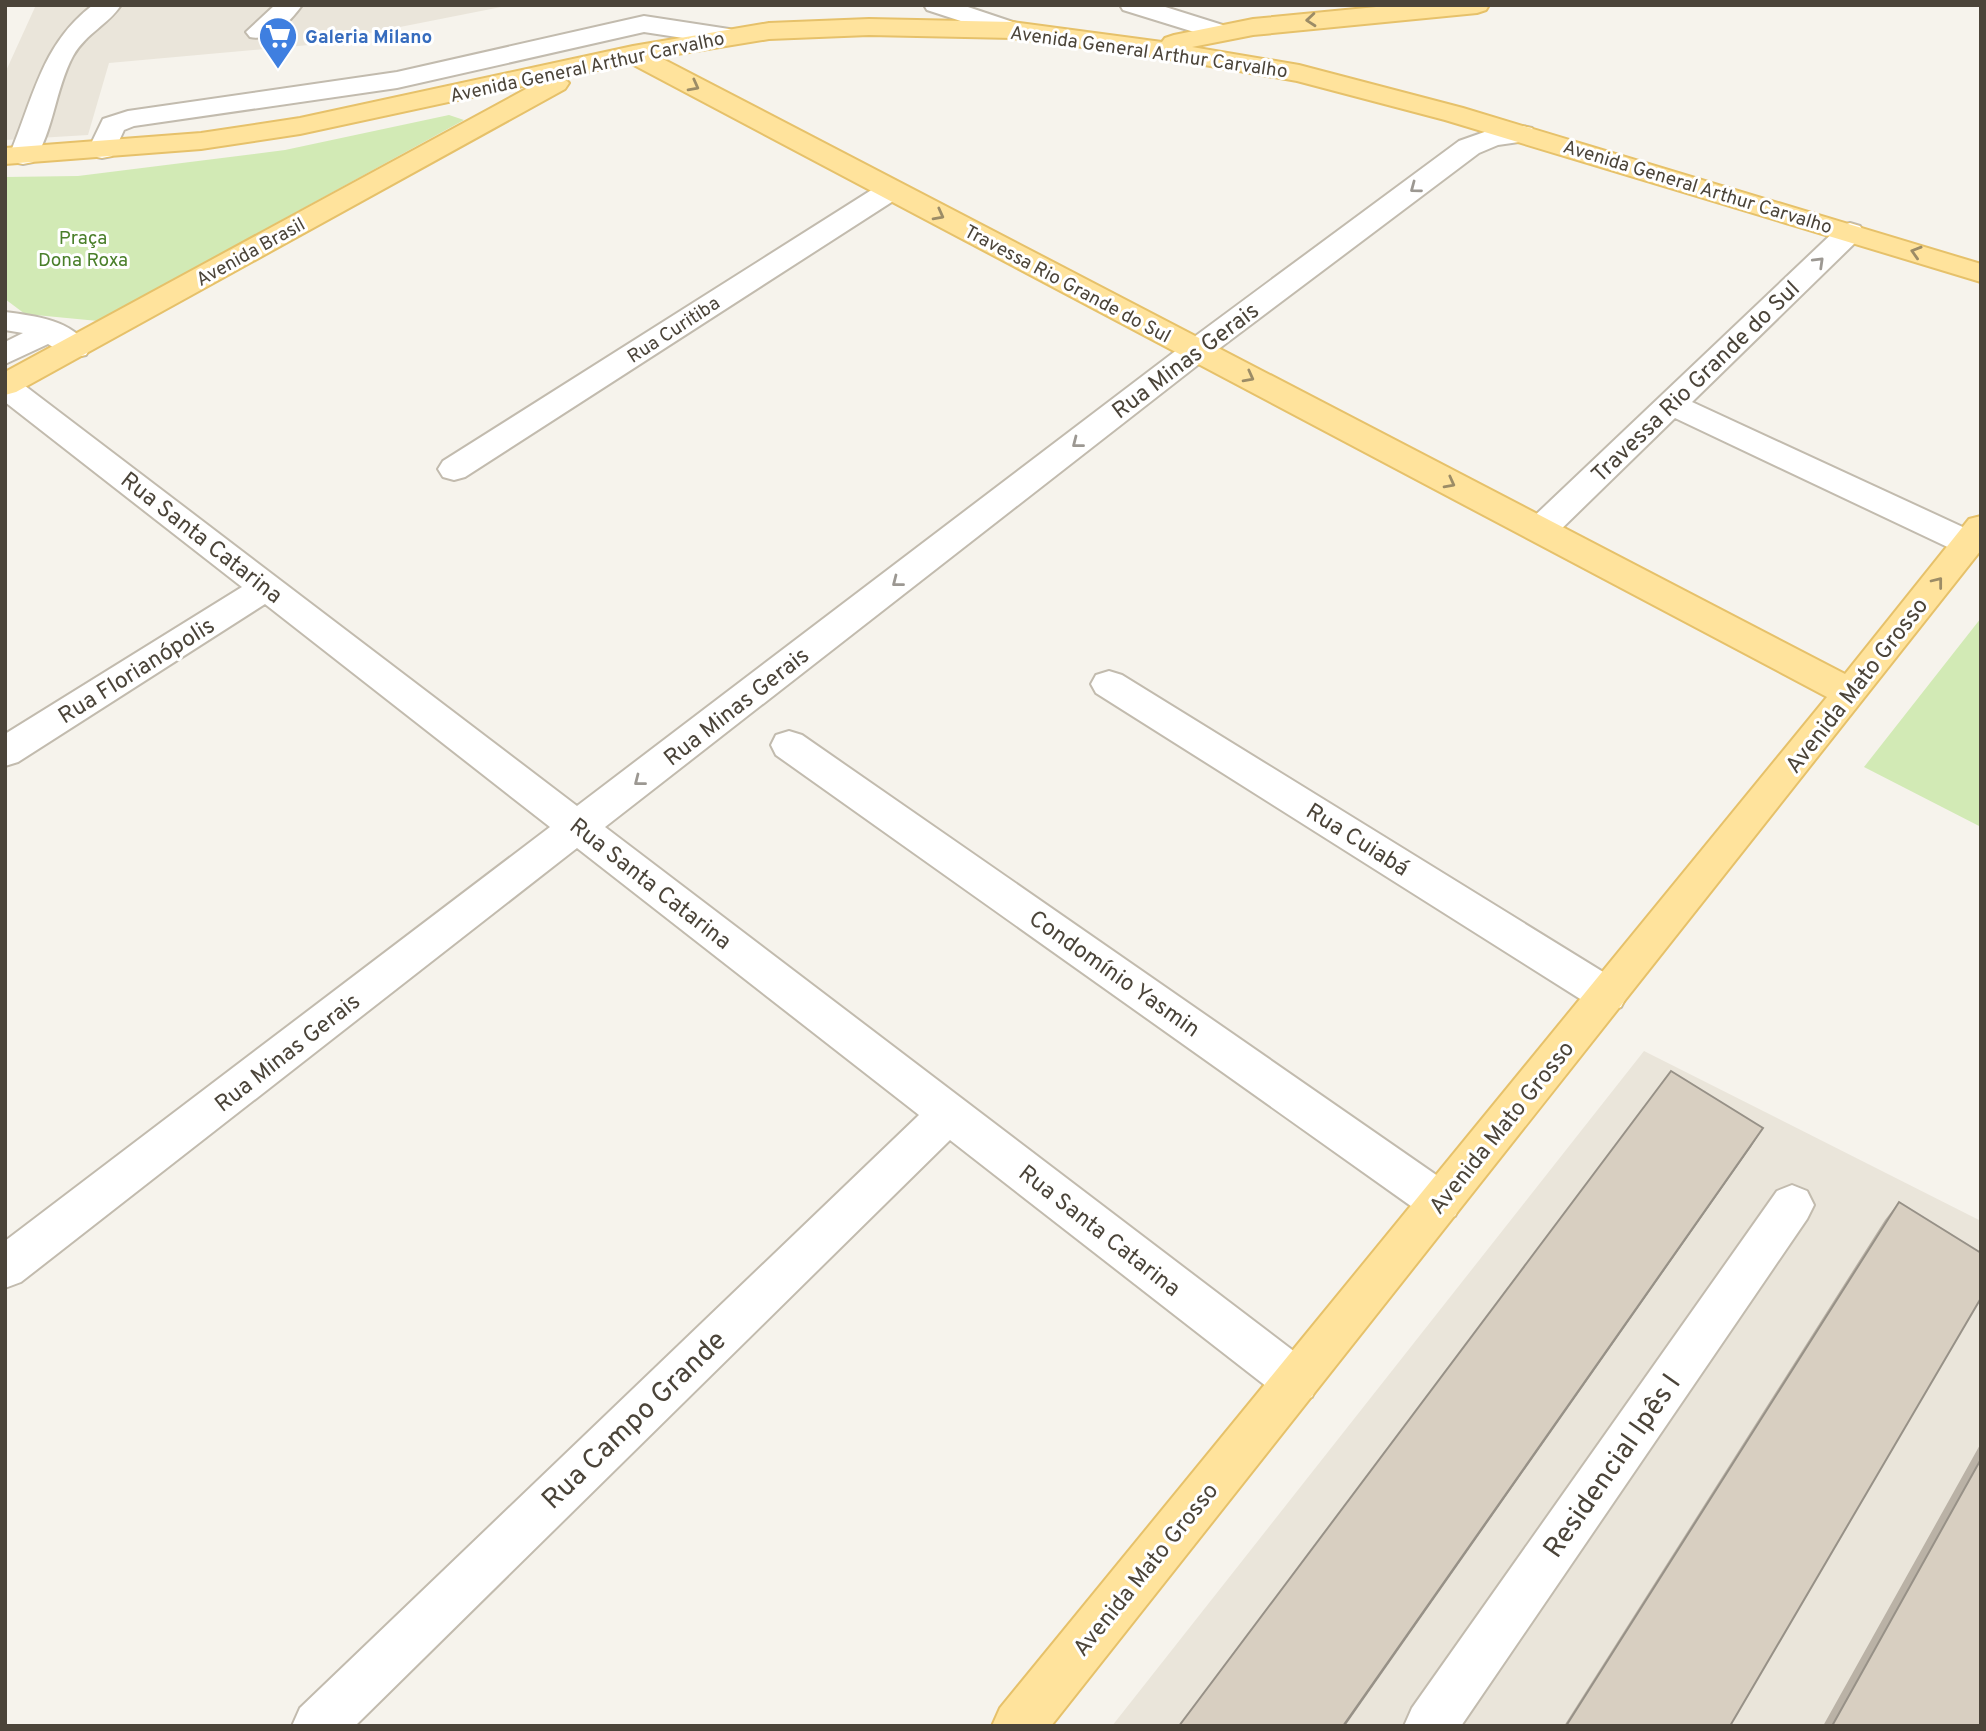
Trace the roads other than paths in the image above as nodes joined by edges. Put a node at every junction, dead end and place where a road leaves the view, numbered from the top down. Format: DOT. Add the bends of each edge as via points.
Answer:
graph roads {
  1 [pos="109,5"];
  2 [pos="290,5"];
  3 [pos="936,5"];
  4 [pos="1132,5"];
  5 [pos="1477,5"];
  6 [pos="1013,30"];
  7 [pos="259,32"];
  8 [pos="729,37"];
  9 [pos="1219,45"];
  10 [pos="634,54"];
  11 [pos="593,63"];
  12 [pos="485,87"];
  13 [pos="1454,114"];
  14 [pos="494,117"];
  15 [pos="1522,134"];
  16 [pos="1469,147"];
  17 [pos="102,150"];
  18 [pos="14,156"];
  19 [pos="891,190"];
  20 [pos="1850,232"];
  21 [pos="1981,273"];
  22 [pos="5,321"];
  23 [pos="63,339"];
  24 [pos="1197,350"];
  25 [pos="5,354"];
  26 [pos="5,385"];
  27 [pos="1671,404"];
  28 [pos="454,469"];
  29 [pos="1540,530"];
  30 [pos="1974,535"];
  31 [pos="267,587"];
  32 [pos="1109,684"];
  33 [pos="1850,693"];
  34 [pos="789,744"];
  35 [pos="5,752"];
  36 [pos="579,828"];
  37 [pos="1607,995"];
  38 [pos="949,1113"];
  39 [pos="1440,1202"];
  40 [pos="1792,1205"];
  41 [pos="5,1268"];
  42 [pos="1296,1381"];
  43 [pos="318,1726"];
  44 [pos="1018,1726"];
  45 [pos="1430,1726"];
  1 -- 18 [label="street" via="78,30 59,57 33,134"];
  2 -- 7 [label="street"];
  3 -- 6 [label="street"];
  4 -- 9 [label="street"];
  5 -- 9 [label="main road, one-way" via="1253,27 1227,40 1220,49"];
  6 -- 8 [label="main road, Avenida General Arthur Carvalho" via="819,27"];
  6 -- 9 [label="main road, Avenida General Arthur Carvalho" via="1153,48"];
  8 -- 10 [label="main road, Avenida General Arthur Carvalho"];
  8 -- 17 [label="street" via="644,24 397,80 128,119 113,124"];
  9 -- 13 [label="main road, Avenida General Arthur Carvalho" via="1299,73"];
  10 -- 11 [label="main road, Avenida General Arthur Carvalho"];
  10 -- 19 [label="main road, Travessa Rio Grande do Sul, one-way"];
  11 -- 12 [label="main road, Avenida General Arthur Carvalho"];
  11 -- 14 [label="main road, Avenida Brasil"];
  12 -- 14 [label="main road" via="496,106"];
  12 -- 17 [label="main road, Avenida General Arthur Carvalho" via="300,126"];
  13 -- 15 [label="main road, Avenida General Arthur Carvalho"];
  13 -- 16 [label="street" via="1471,130"];
  14 -- 23 [label="main road, Avenida Brasil"];
  15 -- 16 [label="street, Rua Minas Gerais" via="1493,137"];
  15 -- 20 [label="main road, Avenida General Arthur Carvalho"];
  16 -- 24 [label="street, Rua Minas Gerais, one-way"];
  17 -- 18 [label="main road, Avenida General Arthur Carvalho"];
  19 -- 24 [label="main road, Travessa Rio Grande do Sul, one-way"];
  19 -- 28 [label="street, Rua Curitiba"];
  21 -- 20 [label="main road, Avenida General Arthur Carvalho, one-way"];
  27 -- 20 [label="street, Travessa Rio Grande do Sul, one-way"];
  22 -- 23 [label="street" via="35,324"];
  23 -- 25 [label="street"];
  23 -- 26 [label="main road, Avenida Brasil"];
  24 -- 29 [label="main road, Travessa Rio Grande do Sul, one-way"];
  24 -- 36 [label="street, Rua Minas Gerais, one-way"];
  26 -- 31 [label="street, Rua Santa Catarina"];
  27 -- 29 [label="street, Travessa Rio Grande do Sul"];
  27 -- 30 [label="street"];
  29 -- 33 [label="main road, Travessa Rio Grande do Sul"];
  33 -- 30 [label="main road, Avenida Mato Grosso, one-way"];
  31 -- 35 [label="street, Rua Florianópolis"];
  31 -- 36 [label="street, Rua Santa Catarina"];
  32 -- 37 [label="street, Rua Cuiabá"];
  33 -- 37 [label="main road, Avenida Mato Grosso"];
  34 -- 39 [label="street, Condomínio Yasmin"];
  36 -- 38 [label="street, Rua Santa Catarina"];
  36 -- 41 [label="street, Rua Minas Gerais"];
  37 -- 39 [label="main road, Avenida Mato Grosso"];
  38 -- 42 [label="street, Rua Santa Catarina"];
  38 -- 43 [label="street, Rua Campo Grande"];
  39 -- 42 [label="main road, Avenida Mato Grosso"];
  40 -- 45 [label="street, Residencial Ipês I"];
  42 -- 44 [label="main road, Avenida Mato Grosso"];
}
